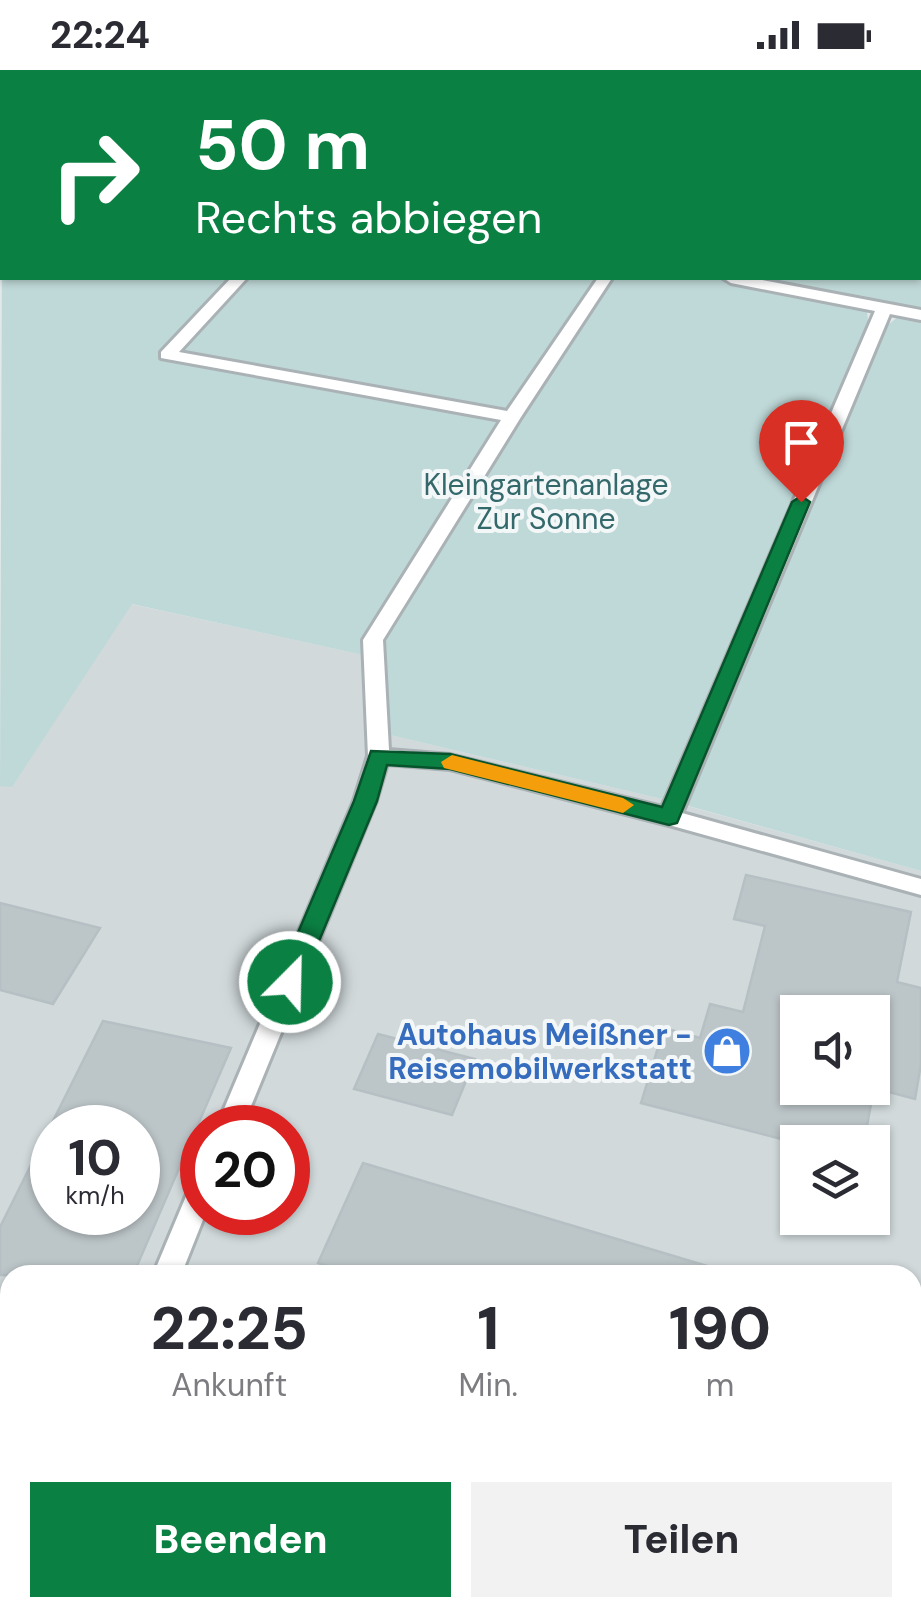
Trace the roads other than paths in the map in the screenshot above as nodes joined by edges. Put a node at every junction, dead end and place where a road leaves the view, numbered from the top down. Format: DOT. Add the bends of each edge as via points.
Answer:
graph roads {
  1 [pos="236,280"];
  2 [pos="604,280"];
  3 [pos="741,280"];
  4 [pos="884,308"];
  5 [pos="921,315"];
  6 [pos="512,417"];
  7 [pos="378,756"];
  8 [pos="669,817"];
  9 [pos="921,887"];
  10 [pos="239,1105"];
  11 [pos="183,1235"];
  12 [pos="171,1265"];
  1 -- 6 [label="lane" via="167,356"];
  2 -- 6 [label="lane"];
  3 -- 4 [label="lane"];
  4 -- 5 [label="lane"];
  4 -- 8 [label="lane"];
  6 -- 7 [label="lane" via="373,640"];
  7 -- 8 [label="lane" via="450,762"];
  7 -- 10 [label="lane" via="366,801"];
  8 -- 9 [label="lane"];
  11 -- 12 [label="lane"];
}
